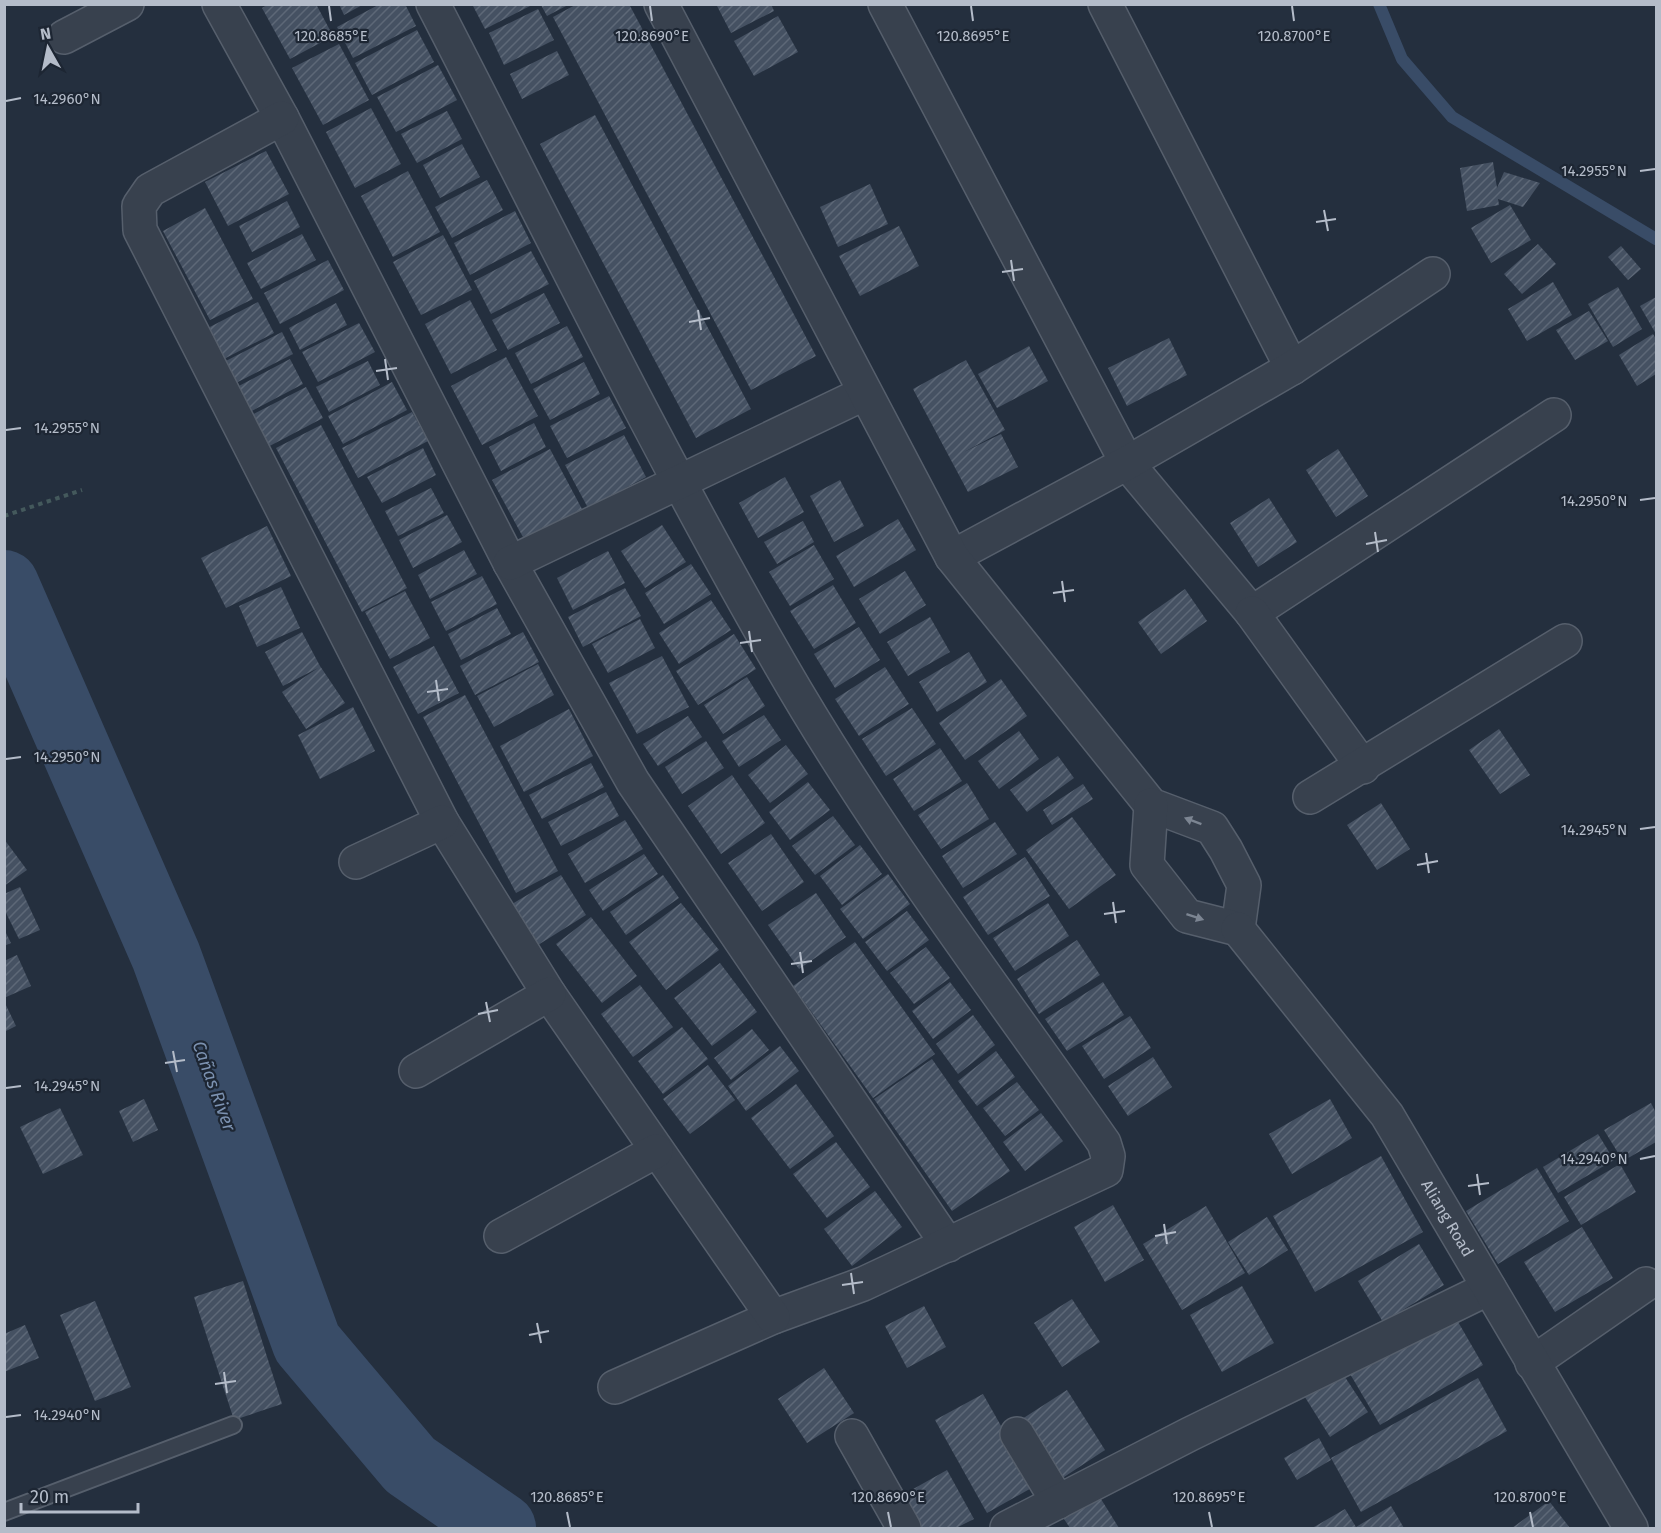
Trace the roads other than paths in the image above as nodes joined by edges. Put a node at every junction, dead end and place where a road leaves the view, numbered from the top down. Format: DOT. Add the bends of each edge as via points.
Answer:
graph roads {
  1 [pos="127,4"];
  2 [pos="219,4"];
  3 [pos="433,4"];
  4 [pos="661,4"];
  5 [pos="885,4"];
  6 [pos="1104,4"];
  7 [pos="64,37"];
  8 [pos="282,118"];
  9 [pos="1433,274"];
  10 [pos="1292,368"];
  11 [pos="865,393"];
  12 [pos="1554,415"];
  13 [pos="1127,463"];
  14 [pos="679,480"];
  15 [pos="951,557"];
  16 [pos="510,563"];
  17 [pos="1252,613"];
  18 [pos="1565,641"];
  19 [pos="1363,767"];
  20 [pos="1310,798"];
  21 [pos="1151,805"];
  22 [pos="442,822"];
  23 [pos="356,862"];
  24 [pos="1238,929"];
  25 [pos="549,994"];
  26 [pos="416,1071"];
  27 [pos="657,1150"];
  28 [pos="501,1236"];
  29 [pos="948,1245"];
  30 [pos="1646,1284"];
  31 [pos="1489,1288"];
  32 [pos="773,1317"];
  33 [pos="1532,1363"];
  34 [pos="615,1387"];
  35 [pos="233,1425"];
  36 [pos="1017,1434"];
  37 [pos="852,1436"];
  38 [pos="1058,1502"];
  39 [pos="4,1512"];
  40 [pos="904,1528"];
  41 [pos="1007,1528"];
  42 [pos="1631,1528"];
  1 -- 7 [label="street"];
  2 -- 8 [label="street"];
  3 -- 14 [label="street"];
  4 -- 11 [label="street"];
  5 -- 13 [label="street"];
  6 -- 10 [label="street"];
  8 -- 16 [label="street"];
  8 -- 22 [label="street" via="150,190 139,206 140,230"];
  9 -- 10 [label="street"];
  10 -- 13 [label="street"];
  11 -- 14 [label="street"];
  11 -- 15 [label="street"];
  12 -- 17 [label="street"];
  13 -- 15 [label="street"];
  13 -- 17 [label="street"];
  14 -- 16 [label="street"];
  14 -- 29 [label="street" via="781,666 874,814 1104,1143 1108,1156 1106,1170"];
  15 -- 21 [label="street"];
  16 -- 29 [label="street" via="633,782"];
  17 -- 19 [label="street"];
  18 -- 19 [label="street"];
  19 -- 20 [label="street"];
  24 -- 21 [label="street, one-way" via="1244,885 1212,828"];
  21 -- 24 [label="street, one-way" via="1147,866 1187,916"];
  22 -- 23 [label="street"];
  22 -- 25 [label="street"];
  24 -- 31 [label="street, Aliang Road" via="1387,1115"];
  25 -- 26 [label="street"];
  25 -- 27 [label="street"];
  27 -- 28 [label="street"];
  27 -- 32 [label="street"];
  29 -- 32 [label="street" via="863,1284"];
  30 -- 33 [label="street"];
  31 -- 33 [label="street, Aliang Road"];
  31 -- 38 [label="street"];
  32 -- 34 [label="street"];
  33 -- 42 [label="street, Aliang Road"];
  35 -- 39 [label="lane"];
  36 -- 38 [label="street"];
  37 -- 40 [label="street"];
  38 -- 41 [label="street"];
}
